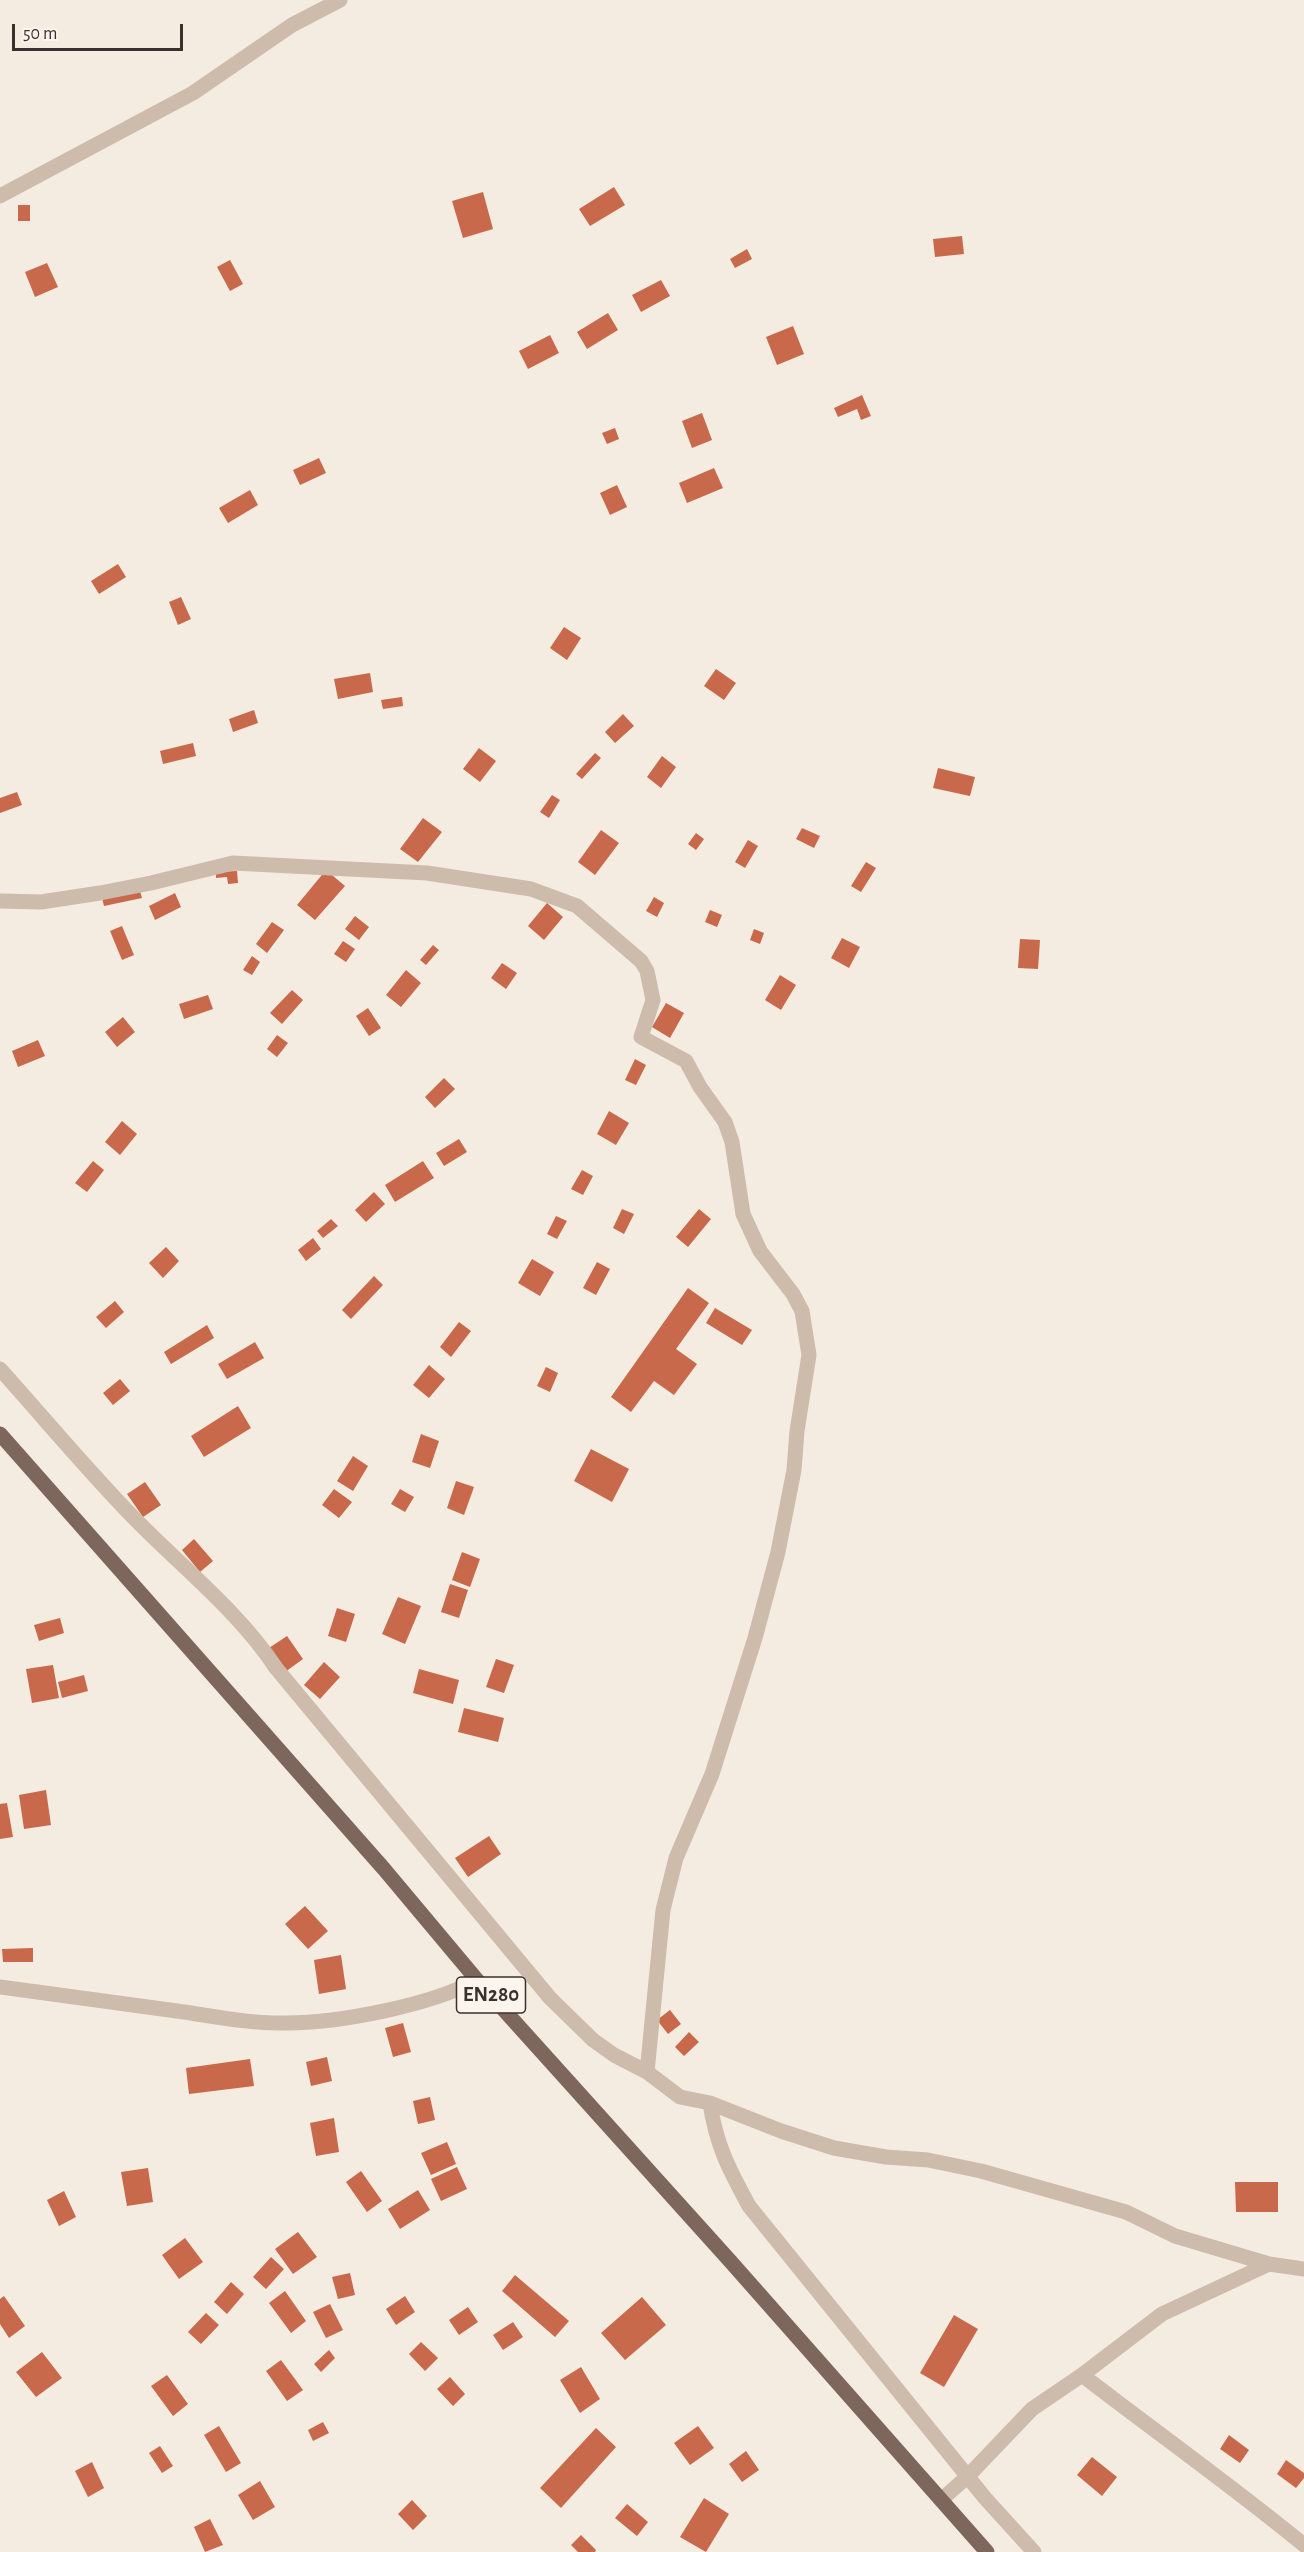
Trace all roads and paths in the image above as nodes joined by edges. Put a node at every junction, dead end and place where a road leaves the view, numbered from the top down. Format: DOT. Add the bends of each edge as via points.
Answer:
graph roads {
  1 [pos="340,0"];
  2 [pos="0,196"];
  3 [pos="0,901"];
  4 [pos="0,1369"];
  5 [pos="0,1434"];
  6 [pos="477,1980"];
  7 [pos="0,1987"];
  8 [pos="647,2073"];
  9 [pos="710,2103"];
  10 [pos="1269,2264"];
  11 [pos="1304,2269"];
  12 [pos="1082,2375"];
  13 [pos="967,2477"];
  14 [pos="941,2500"];
  15 [pos="1304,2545"];
  16 [pos="987,2552"];
  17 [pos="1034,2552"];
  1 -- 2 [label="street" via="292,25 193,93"];
  3 -- 8 [label="street" via="41,902 151,883 233,863 428,873 531,889 563,899 604,928 647,971 653,1000 641,1037 686,1061 725,1122 732,1142 743,1214 760,1251 802,1311 809,1355 794,1470 756,1638 712,1774 676,1858 665,1899"];
  4 -- 8 [label="street" via="132,1516 265,1652 550,1998 593,2040"];
  5 -- 6 [label="main road, EN280"];
  6 -- 7 [label="street" via="455,1992 389,2009 286,2024"];
  6 -- 14 [label="main road, EN280"];
  8 -- 9 [label="street" via="680,2097"];
  9 -- 10 [label="street" via="834,2148 981,2171 1126,2212 1176,2236"];
  9 -- 13 [label="street" via="723,2158 749,2206"];
  10 -- 11 [label="street"];
  10 -- 12 [label="street" via="1162,2314"];
  12 -- 13 [label="street" via="1032,2409"];
  12 -- 15 [label="street"];
  13 -- 14 [label="street"];
  13 -- 17 [label="street"];
  14 -- 16 [label="main road, EN280"];
}
